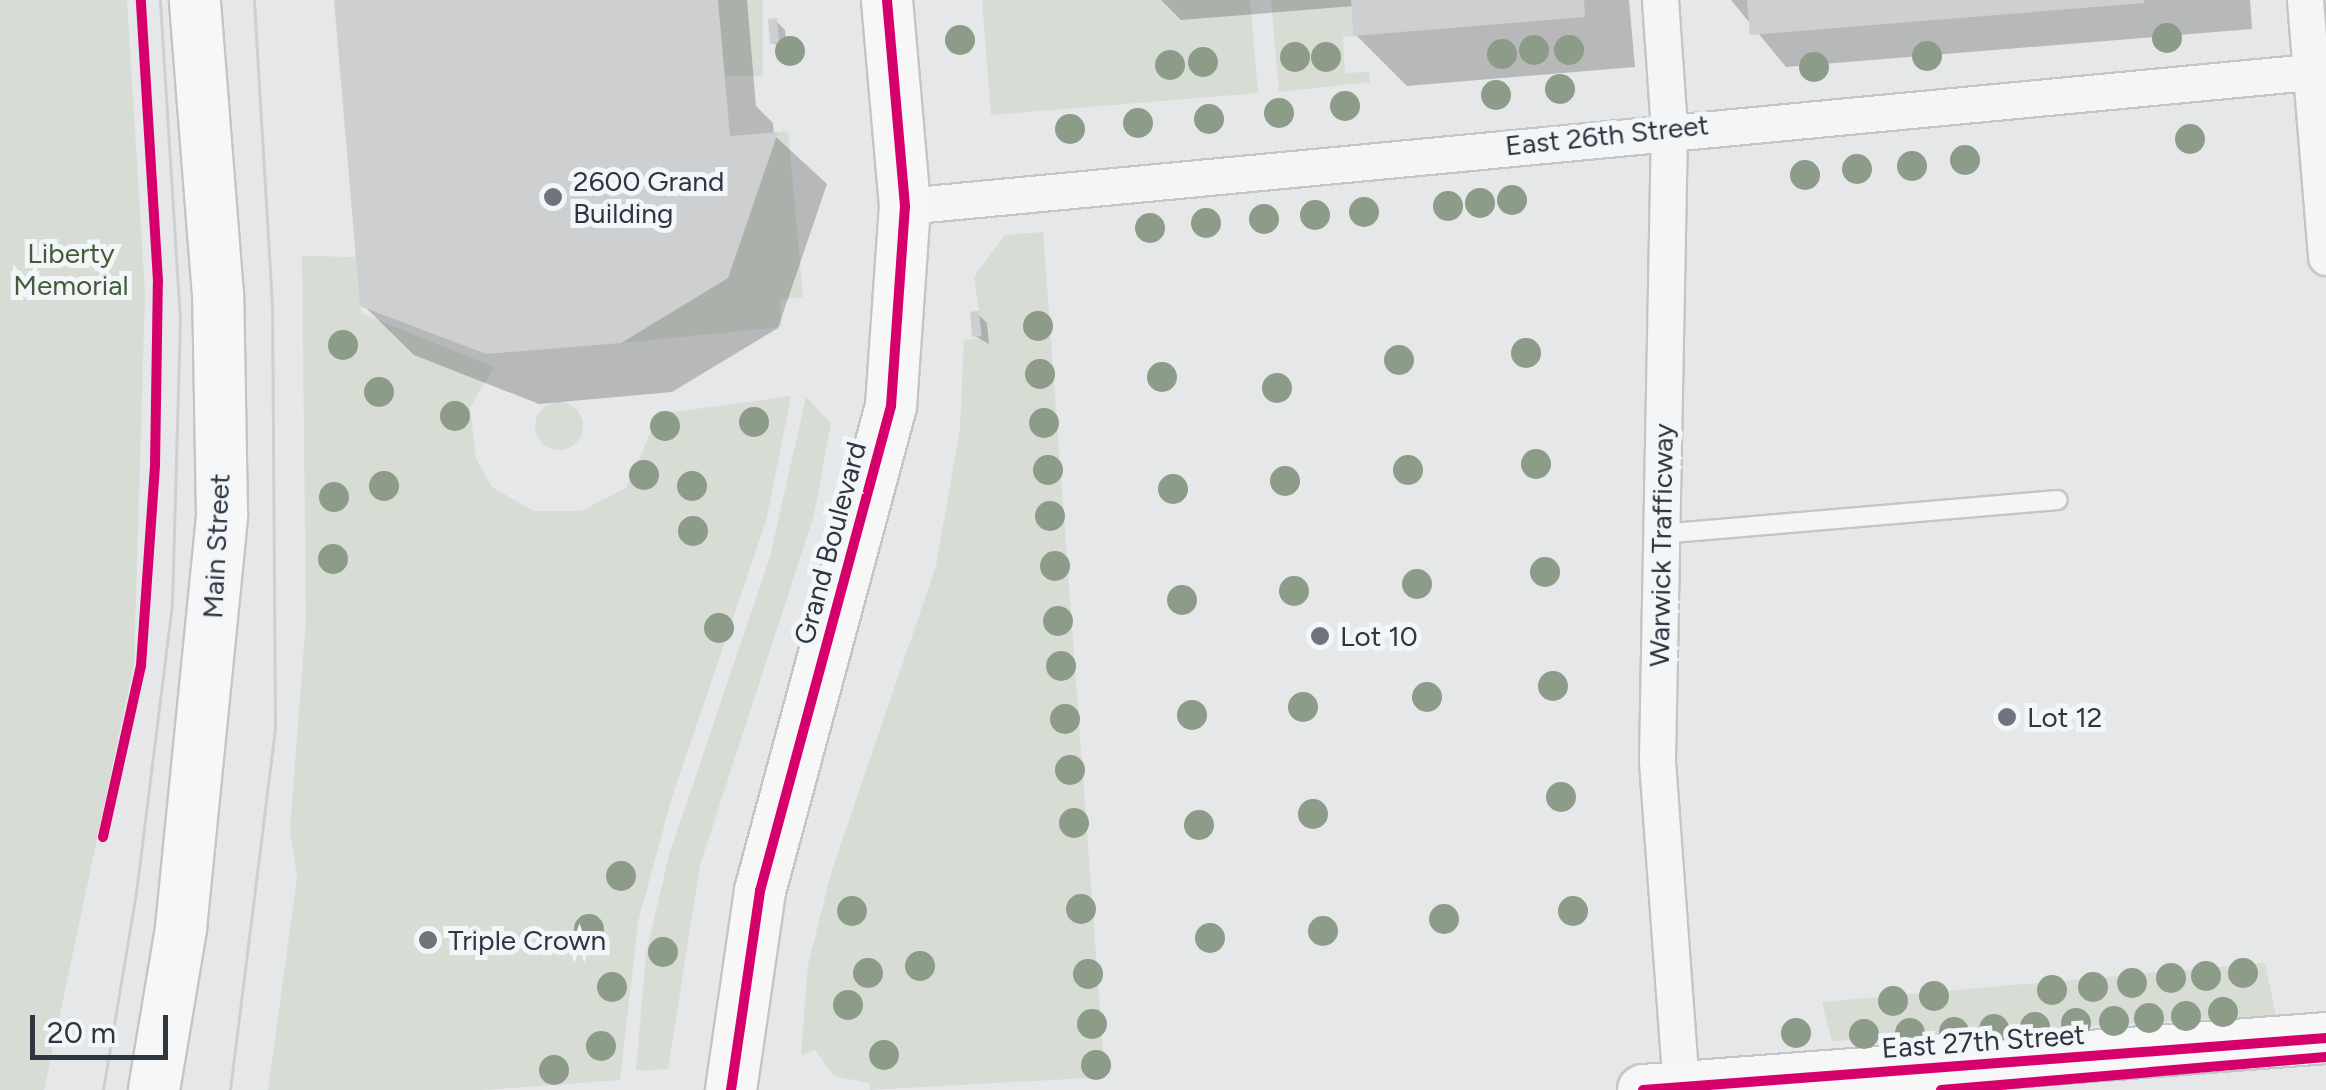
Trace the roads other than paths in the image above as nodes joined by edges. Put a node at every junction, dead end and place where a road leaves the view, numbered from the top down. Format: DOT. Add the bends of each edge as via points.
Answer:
graph roads {
  1 [pos="195,0"];
  2 [pos="887,0"];
  3 [pos="1660,0"];
  4 [pos="2306,0"];
  5 [pos="2318,71"];
  6 [pos="1669,128"];
  7 [pos="905,206"];
  8 [pos="2326,257"];
  9 [pos="2058,500"];
  10 [pos="1661,534"];
  11 [pos="2326,1038"];
  12 [pos="1668,1089"];
  13 [pos="154,1090"];
  14 [pos="731,1090"];
  1 -- 13 [label="main road, Main Street" via="218,295 222,514 181,928"];
  2 -- 7 [label="main road, Grand Boulevard"];
  3 -- 6 [label="street, Warwick Trafficway"];
  4 -- 5 [label="street"];
  5 -- 6 [label="street, East 26th Street"];
  5 -- 8 [label="street"];
  6 -- 7 [label="street, East 26th Street"];
  6 -- 10 [label="street, Warwick Trafficway"];
  7 -- 14 [label="main road, Grand Boulevard" via="890,406 760,891"];
  9 -- 10 [label="lane"];
  10 -- 12 [label="street, Warwick Trafficway" via="1656,761"];
  11 -- 12 [label="main road, East 27th Street"];
}
